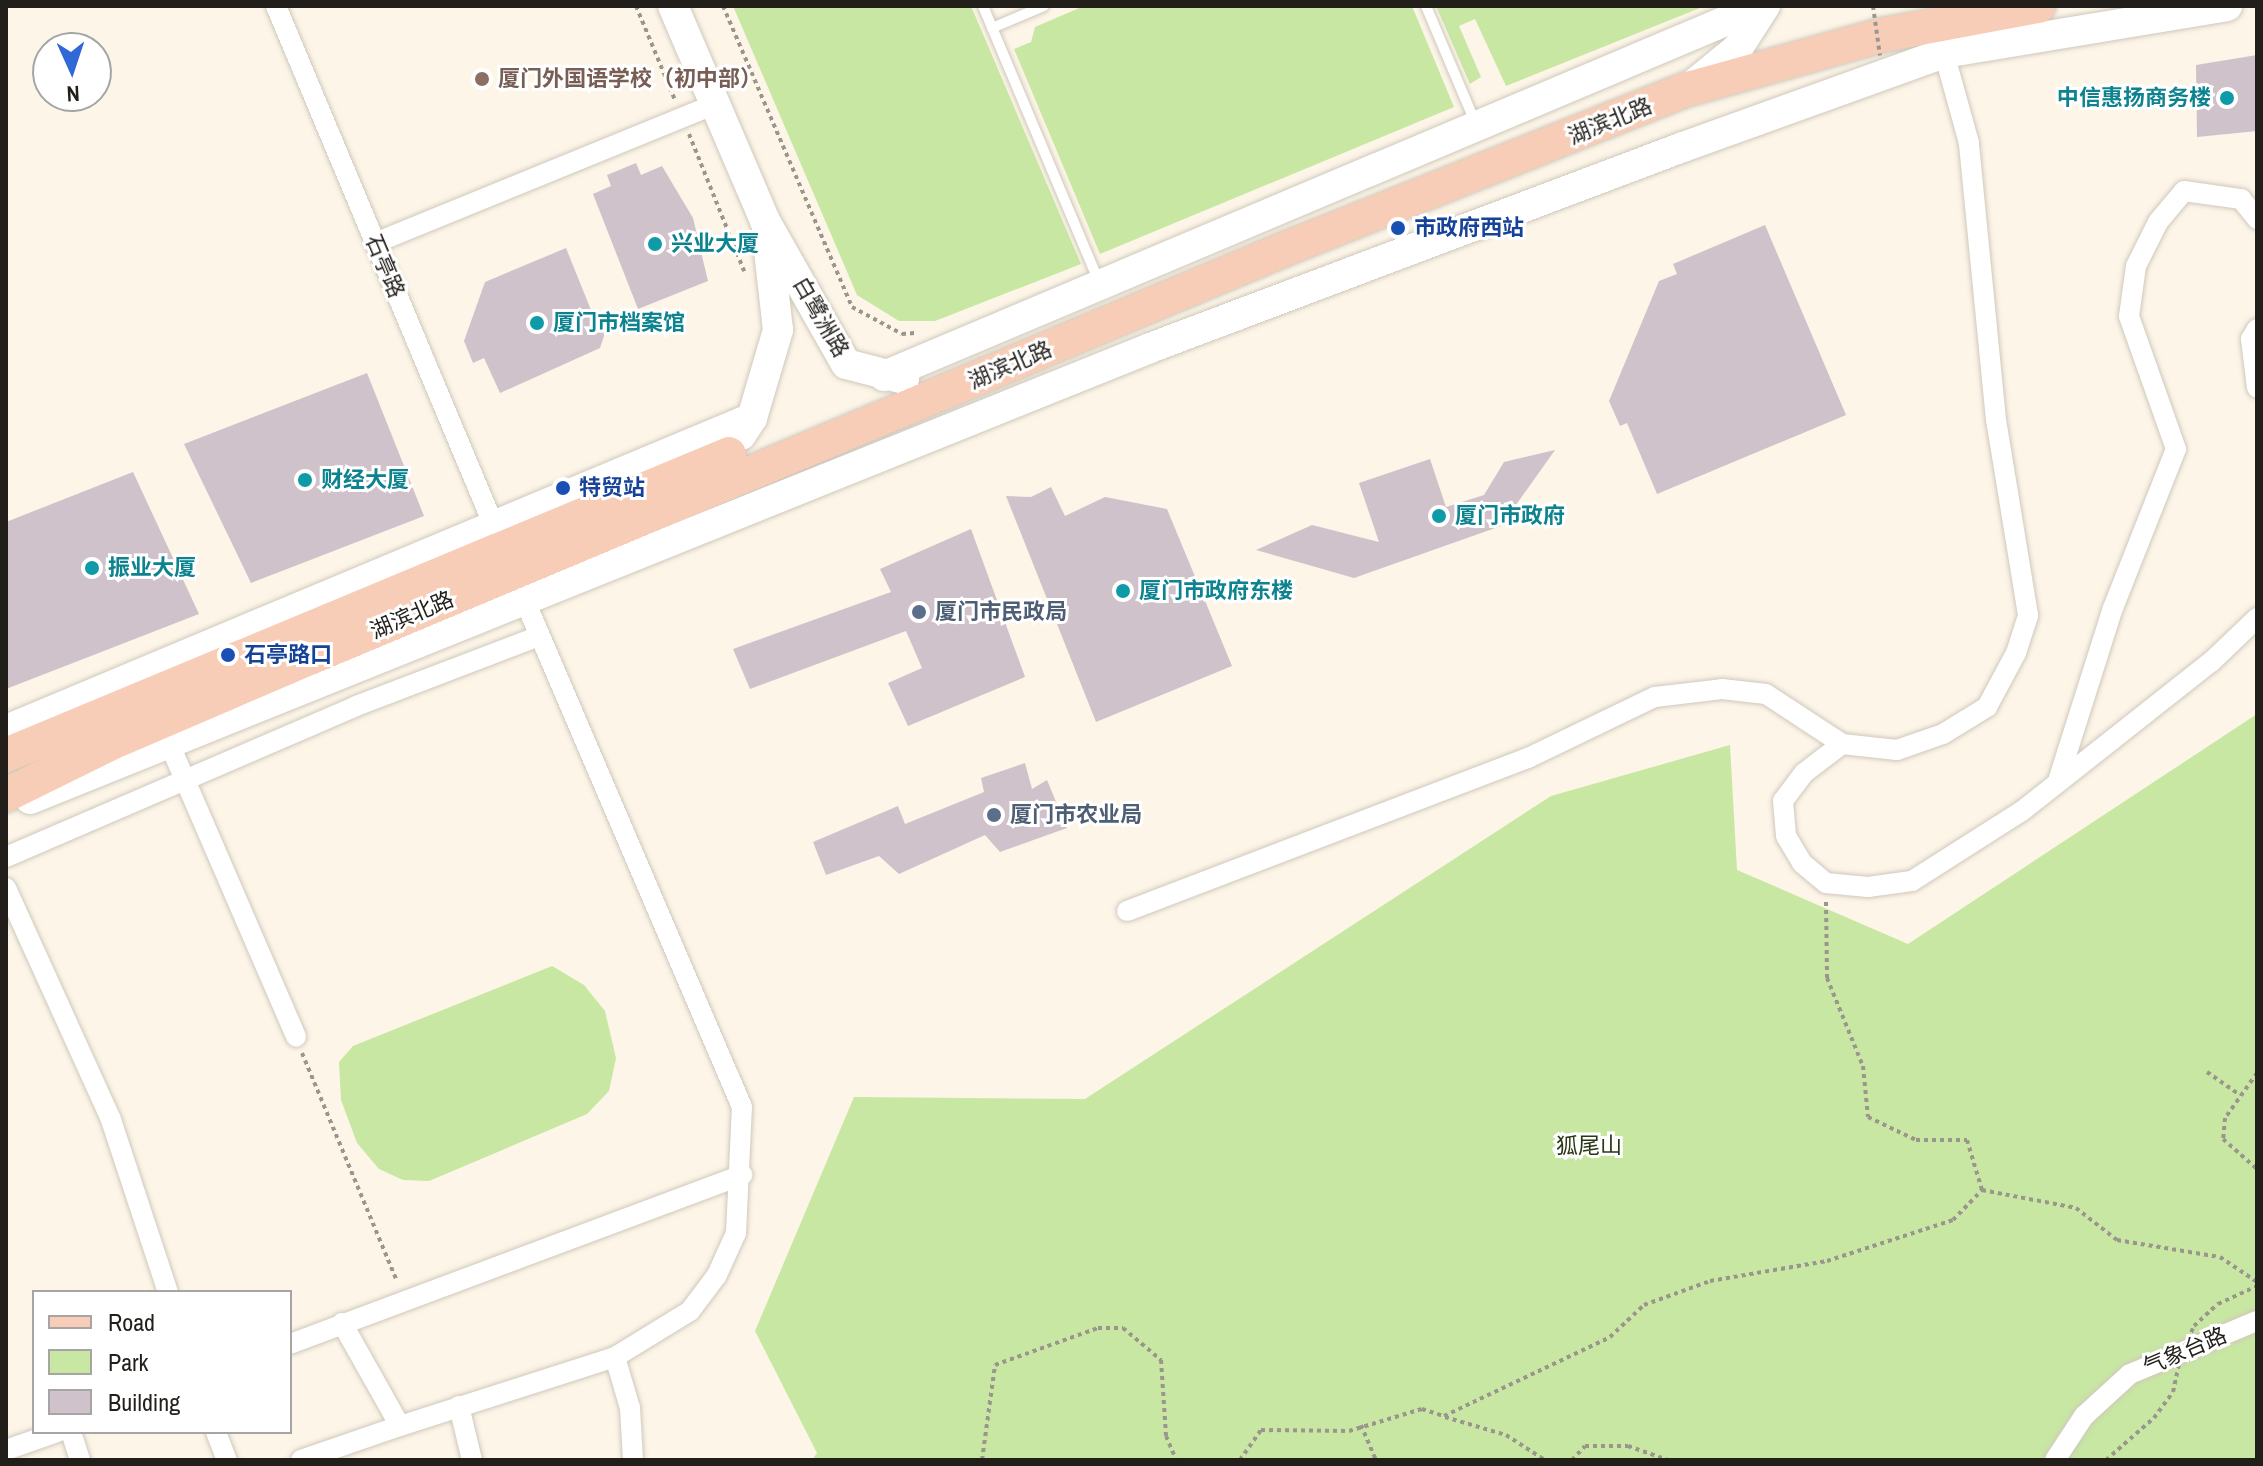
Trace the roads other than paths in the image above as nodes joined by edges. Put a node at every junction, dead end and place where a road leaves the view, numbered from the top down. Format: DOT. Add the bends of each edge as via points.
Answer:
graph roads {
  1 [pos="276,6"];
  2 [pos="673,6"];
  3 [pos="983,6"];
  4 [pos="1044,6"];
  5 [pos="1426,6"];
  6 [pos="1763,6"];
  7 [pos="2038,6"];
  8 [pos="2227,6"];
  9 [pos="992,28"];
  10 [pos="1944,53"];
  11 [pos="1688,89"];
  12 [pos="715,104"];
  13 [pos="1476,124"];
  14 [pos="2257,219"];
  15 [pos="765,221"];
  16 [pos="375,243"];
  17 [pos="1100,284"];
  18 [pos="2257,329"];
  19 [pos="884,376"];
  20 [pos="2257,388"];
  21 [pos="949,391"];
  22 [pos="752,418"];
  23 [pos="729,454"];
  24 [pos="494,526"];
  25 [pos="525,601"];
  26 [pos="2257,618"];
  27 [pos="539,636"];
  28 [pos="6,730"];
  29 [pos="169,743"];
  30 [pos="1842,744"];
  31 [pos="6,755"];
  32 [pos="185,780"];
  33 [pos="2058,781"];
  34 [pos="6,795"];
  35 [pos="6,809"];
  36 [pos="6,857"];
  37 [pos="6,888"];
  38 [pos="1127,911"];
  39 [pos="296,1037"];
  40 [pos="742,1175"];
  41 [pos="167,1290"];
  42 [pos="2257,1321"];
  43 [pos="342,1323"];
  44 [pos="292,1343"];
  45 [pos="615,1357"];
  46 [pos="459,1406"];
  47 [pos="400,1426"];
  48 [pos="51,1434"];
  49 [pos="72,1434"];
  50 [pos="217,1434"];
  51 [pos="6,1450"];
  52 [pos="80,1460"];
  53 [pos="227,1460"];
  54 [pos="301,1460"];
  55 [pos="472,1460"];
  56 [pos="633,1460"];
  57 [pos="2055,1460"];
  1 -- 16 [label="street, 石亭路"];
  2 -- 12 [label="street, 白鹭洲路"];
  3 -- 9 [label="lane"];
  4 -- 9 [label="lane"];
  5 -- 13 [label="lane"];
  6 -- 11 [label="street" via="1738,48"];
  6 -- 13 [label="street"];
  7 -- 11 [label="main road, 湖滨北路" via="1883,35"];
  8 -- 10 [label="street"];
  9 -- 17 [label="lane"];
  10 -- 25 [label="street" via="1150,348"];
  10 -- 30 [label="street" via="1969,143 1996,420 2028,615 2016,653 1987,707 1943,734 1897,750"];
  11 -- 21 [label="main road, 湖滨北路" via="1285,249"];
  12 -- 15 [label="street, 白鹭洲路"];
  12 -- 16 [label="street"];
  13 -- 17 [label="street"];
  14 -- 33 [label="street" via="2241,199 2184,191 2158,222 2136,266 2129,316 2176,449 2113,608"];
  15 -- 19 [label="street, 白鹭洲路" via="846,364"];
  15 -- 22 [label="street, 白鹭洲路" via="778,330"];
  16 -- 24 [label="street, 石亭路"];
  17 -- 19 [label="street"];
  18 -- 20 [label="street" via="2251,339"];
  19 -- 21 [label="street, 白鹭洲路"];
  21 -- 34 [label="main road, 湖滨北路" via="146,728"];
  22 -- 23 [label="street, 白鹭洲路"];
  22 -- 24 [label="street"];
  23 -- 31 [label="main road, 湖滨北路"];
  24 -- 28 [label="street"];
  25 -- 27 [label="street"];
  25 -- 29 [label="street"];
  26 -- 33 [label="street" via="2211,662"];
  27 -- 32 [label="street" via="356,706"];
  27 -- 40 [label="street" via="742,1107"];
  29 -- 32 [label="street"];
  29 -- 35 [label="street"];
  30 -- 33 [label="street" via="1804,773 1783,801 1786,836 1802,863 1826,883 1868,887 1912,881 2022,811"];
  30 -- 38 [label="street" via="1766,694 1722,689 1655,697 1528,758"];
  32 -- 36 [label="street"];
  32 -- 39 [label="street"];
  37 -- 41 [label="street" via="111,1120"];
  40 -- 43 [label="street"];
  40 -- 45 [label="street" via="736,1233 717,1275 690,1311"];
  42 -- 57 [label="street, 气象台路" via="2130,1374 2084,1416"];
  43 -- 44 [label="street"];
  43 -- 47 [label="street"];
  45 -- 46 [label="street"];
  45 -- 56 [label="street" via="630,1408"];
  46 -- 47 [label="street"];
  46 -- 55 [label="street"];
  47 -- 54 [label="street"];
  48 -- 51 [label="street"];
  49 -- 52 [label="street"];
  50 -- 53 [label="street"];
}
